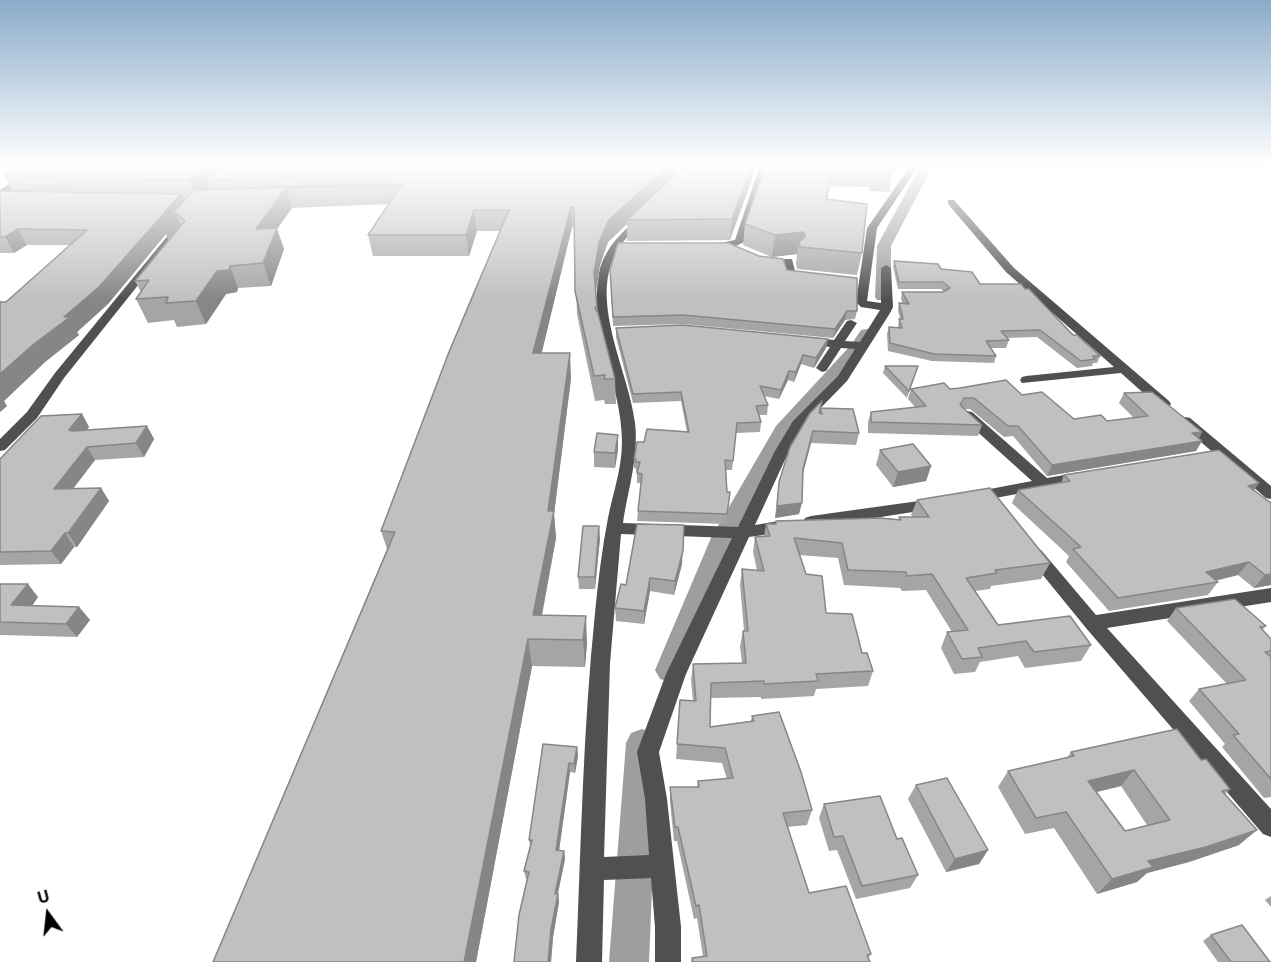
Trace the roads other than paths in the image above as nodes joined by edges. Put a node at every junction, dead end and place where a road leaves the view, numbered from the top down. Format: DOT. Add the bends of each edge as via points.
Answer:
graph roads {
  1 [pos="749,210"];
  2 [pos="884,210"];
  3 [pos="958,210"];
  4 [pos="192,213"];
  5 [pos="648,213"];
  6 [pos="613,246"];
  7 [pos="729,246"];
  8 [pos="625,247"];
  9 [pos="697,247"];
  10 [pos="742,252"];
  11 [pos="773,261"];
  12 [pos="886,268"];
  13 [pos="819,277"];
  14 [pos="889,300"];
  15 [pos="851,323"];
  16 [pos="791,339"];
  17 [pos="853,345"];
  18 [pos="822,368"];
  19 [pos="1125,369"];
  20 [pos="1026,380"];
  21 [pos="965,414"];
  22 [pos="0,447"];
  23 [pos="1223,454"];
  24 [pos="1200,458"];
  25 [pos="1099,474"];
  26 [pos="1043,483"];
  27 [pos="1271,494"];
  28 [pos="988,495"];
  29 [pos="1003,513"];
  30 [pos="614,528"];
  31 [pos="739,533"];
  32 [pos="1025,541"];
  33 [pos="1271,595"];
  34 [pos="1092,623"];
  35 [pos="1268,818"];
  36 [pos="654,866"];
  37 [pos="603,868"];
  38 [pos="589,962"];
  39 [pos="668,962"];
  1 -- 7 [label="street" via="739,242"];
  2 -- 14 [label="street" via="872,228 859,281 861,302 865,305"];
  3 -- 19 [label="street" via="1010,270"];
  4 -- 22 [label="street" via="32,415"];
  5 -- 6 [label="street"];
  6 -- 8 [label="street"];
  6 -- 30 [label="street" via="604,274 602,298 628,422 629,445"];
  7 -- 9 [label="street"];
  7 -- 10 [label="street"];
  11 -- 13 [label="street" via="792,259 790,274"];
  12 -- 14 [label="street"];
  14 -- 17 [label="street"];
  15 -- 17 [label="street"];
  16 -- 17 [label="street"];
  17 -- 18 [label="street"];
  17 -- 31 [label="street" via="843,378 800,421"];
  19 -- 20 [label="street"];
  19 -- 23 [label="street"];
  21 -- 26 [label="street"];
  23 -- 24 [label="street"];
  23 -- 27 [label="street"];
  25 -- 26 [label="street"];
  26 -- 28 [label="street"];
  28 -- 29 [label="street"];
  28 -- 31 [label="street"];
  30 -- 31 [label="street"];
  30 -- 37 [label="street" via="600,663"];
  31 -- 36 [label="street" via="676,674 648,752 656,799"];
  32 -- 34 [label="street"];
  33 -- 34 [label="street"];
  34 -- 35 [label="street"];
  36 -- 37 [label="street"];
  36 -- 39 [label="street" via="668,927"];
  37 -- 38 [label="street"];
}
